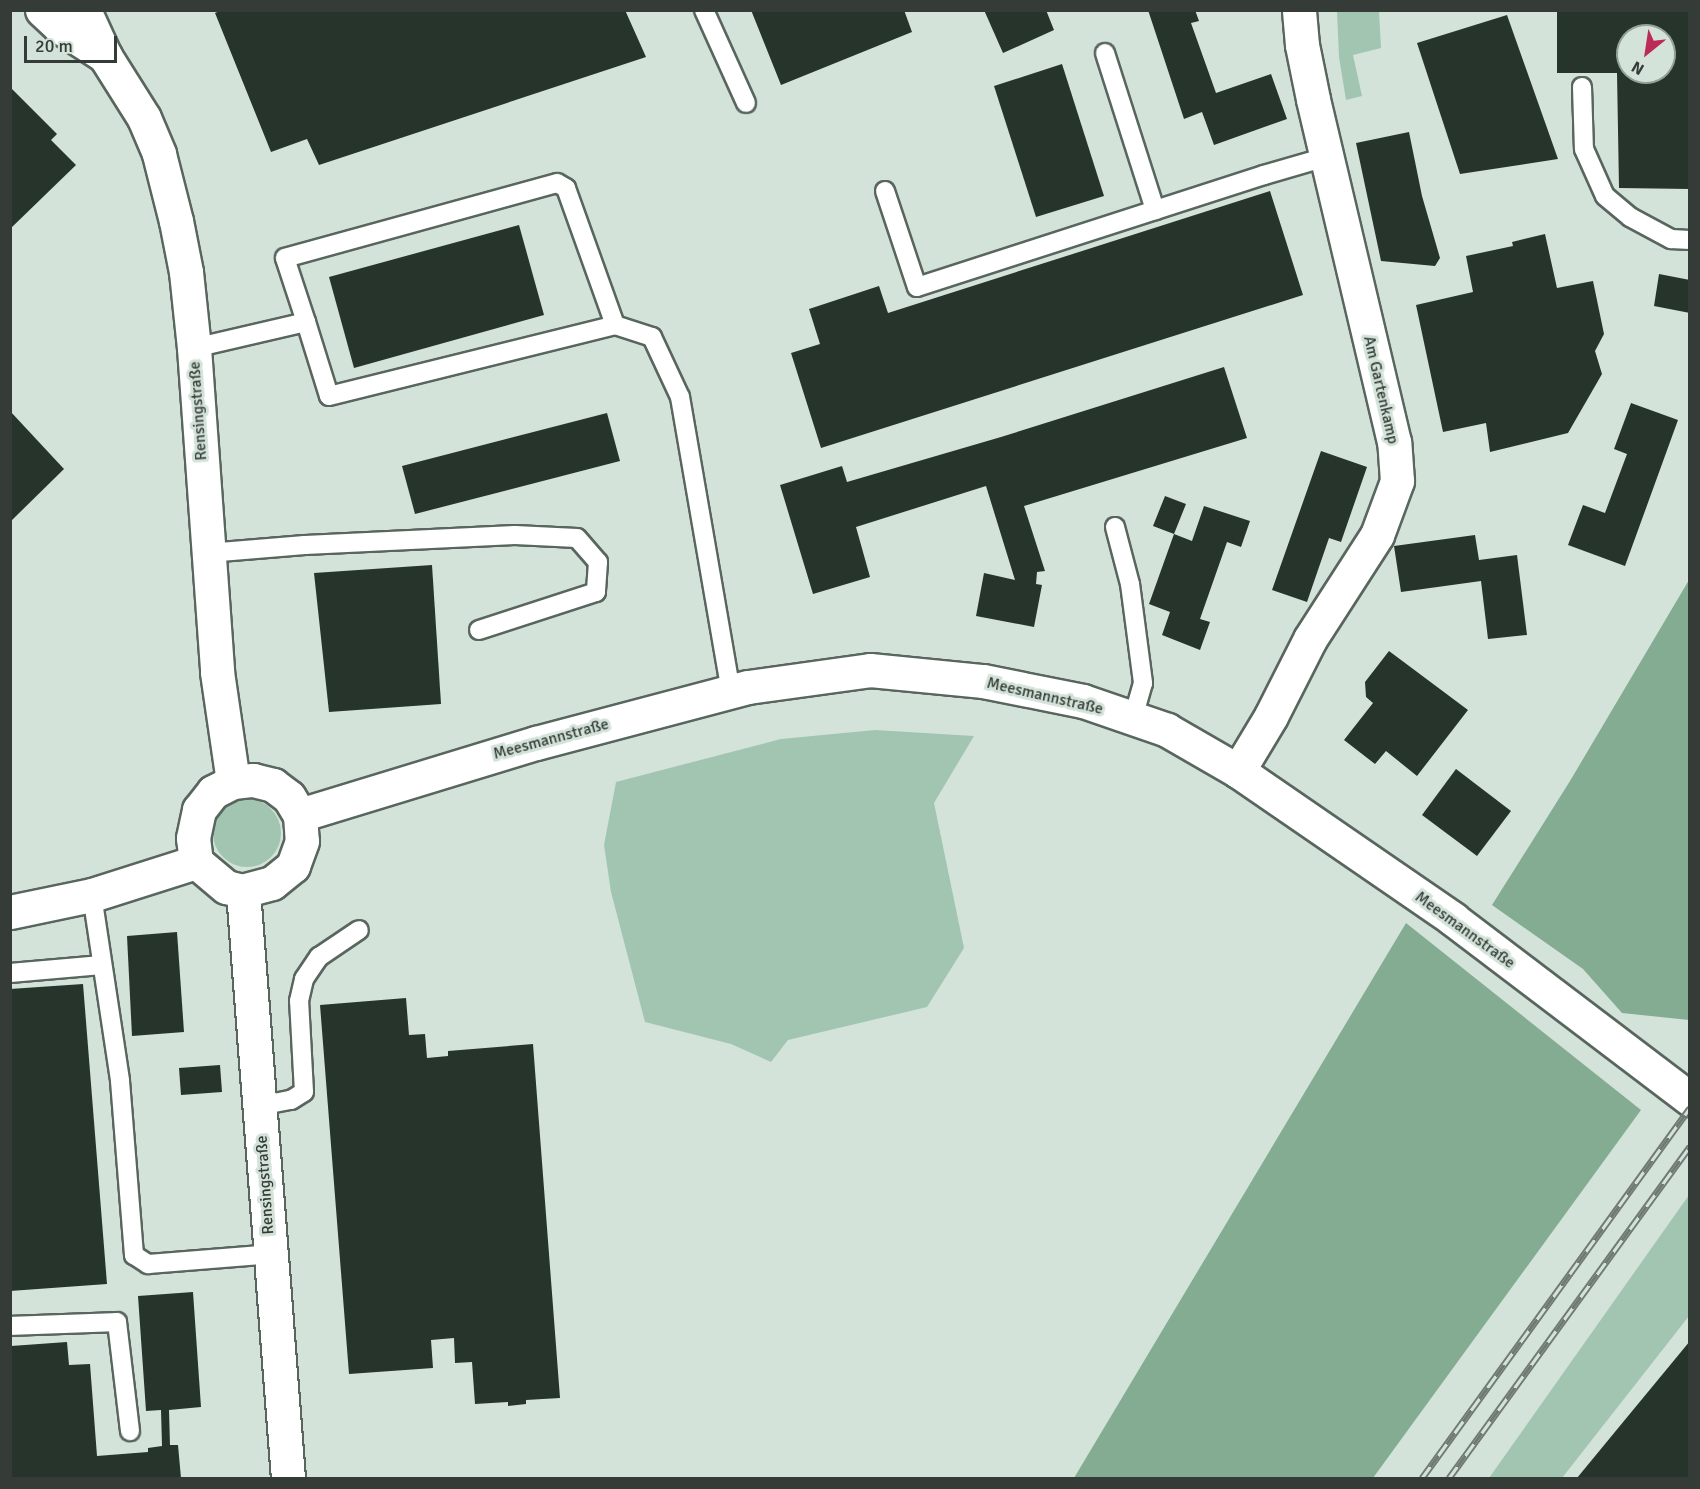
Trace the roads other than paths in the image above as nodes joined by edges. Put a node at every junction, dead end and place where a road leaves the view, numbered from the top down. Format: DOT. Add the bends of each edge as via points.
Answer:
graph roads {
  1 [pos="704,10"];
  2 [pos="1299,10"];
  3 [pos="66,15"];
  4 [pos="1105,53"];
  5 [pos="1582,87"];
  6 [pos="746,103"];
  7 [pos="1326,157"];
  8 [pos="885,191"];
  9 [pos="1155,210"];
  10 [pos="1689,240"];
  11 [pos="306,322"];
  12 [pos="615,324"];
  13 [pos="194,348"];
  14 [pos="1115,527"];
  15 [pos="208,553"];
  16 [pos="479,630"];
  17 [pos="731,692"];
  18 [pos="1133,719"];
  19 [pos="1238,771"];
  20 [pos="233,782"];
  21 [pos="300,815"];
  22 [pos="196,861"];
  23 [pos="243,891"];
  24 [pos="92,895"];
  25 [pos="10,912"];
  26 [pos="359,930"];
  27 [pos="102,965"];
  28 [pos="10,973"];
  29 [pos="1689,1099"];
  30 [pos="259,1106"];
  31 [pos="271,1254"];
  32 [pos="10,1326"];
  33 [pos="130,1431"];
  34 [pos="288,1479"];
  1 -- 6 [label="lane"];
  2 -- 7 [label="street, Am Gartenkamp" via="1302,45"];
  3 -- 13 [label="street, Rensingstraße" via="105,56 144,118 168,183 186,272"];
  4 -- 9 [label="lane"];
  5 -- 10 [label="lane" via="1584,149 1605,196 1630,217 1671,239"];
  7 -- 9 [label="lane"];
  7 -- 19 [label="street, Am Gartenkamp" via="1394,442 1397,481 1377,535 1310,639"];
  8 -- 9 [label="lane" via="917,287"];
  11 -- 12 [label="lane" via="328,396"];
  11 -- 12 [label="lane" via="285,258 557,183 566,188"];
  11 -- 13 [label="lane"];
  12 -- 17 [label="lane" via="652,336 680,397"];
  13 -- 15 [label="street, Rensingstraße"];
  14 -- 18 [label="lane" via="1130,584 1143,683"];
  15 -- 16 [label="lane" via="515,535 577,538 598,562 596,592"];
  15 -- 20 [label="street, Rensingstraße" via="217,672"];
  17 -- 18 [label="street, Meesmannstraße" via="870,670 983,681 1083,701"];
  17 -- 21 [label="street, Meesmannstraße" via="536,743"];
  18 -- 19 [label="street, Meesmannstraße" via="1167,730"];
  19 -- 29 [label="street, Meesmannstraße" via="1453,919"];
  20 -- 21 [label="street" via="253,780 273,785 289,797"];
  20 -- 22 [label="street" via="213,792 199,810 193,838"];
  21 -- 23 [label="street" via="303,842 293,866 272,883"];
  22 -- 23 [label="street" via="226,887"];
  22 -- 24 [label="street"];
  23 -- 30 [label="street, Rensingstraße"];
  24 -- 25 [label="street"];
  24 -- 27 [label="lane"];
  26 -- 30 [label="lane" via="319,957 304,979 299,1001 304,1092 291,1100"];
  27 -- 28 [label="lane"];
  27 -- 31 [label="lane" via="120,1082 134,1255 147,1264"];
  30 -- 31 [label="street, Rensingstraße"];
  31 -- 34 [label="street, Rensingstraße"];
  32 -- 33 [label="lane" via="117,1322"];
}
